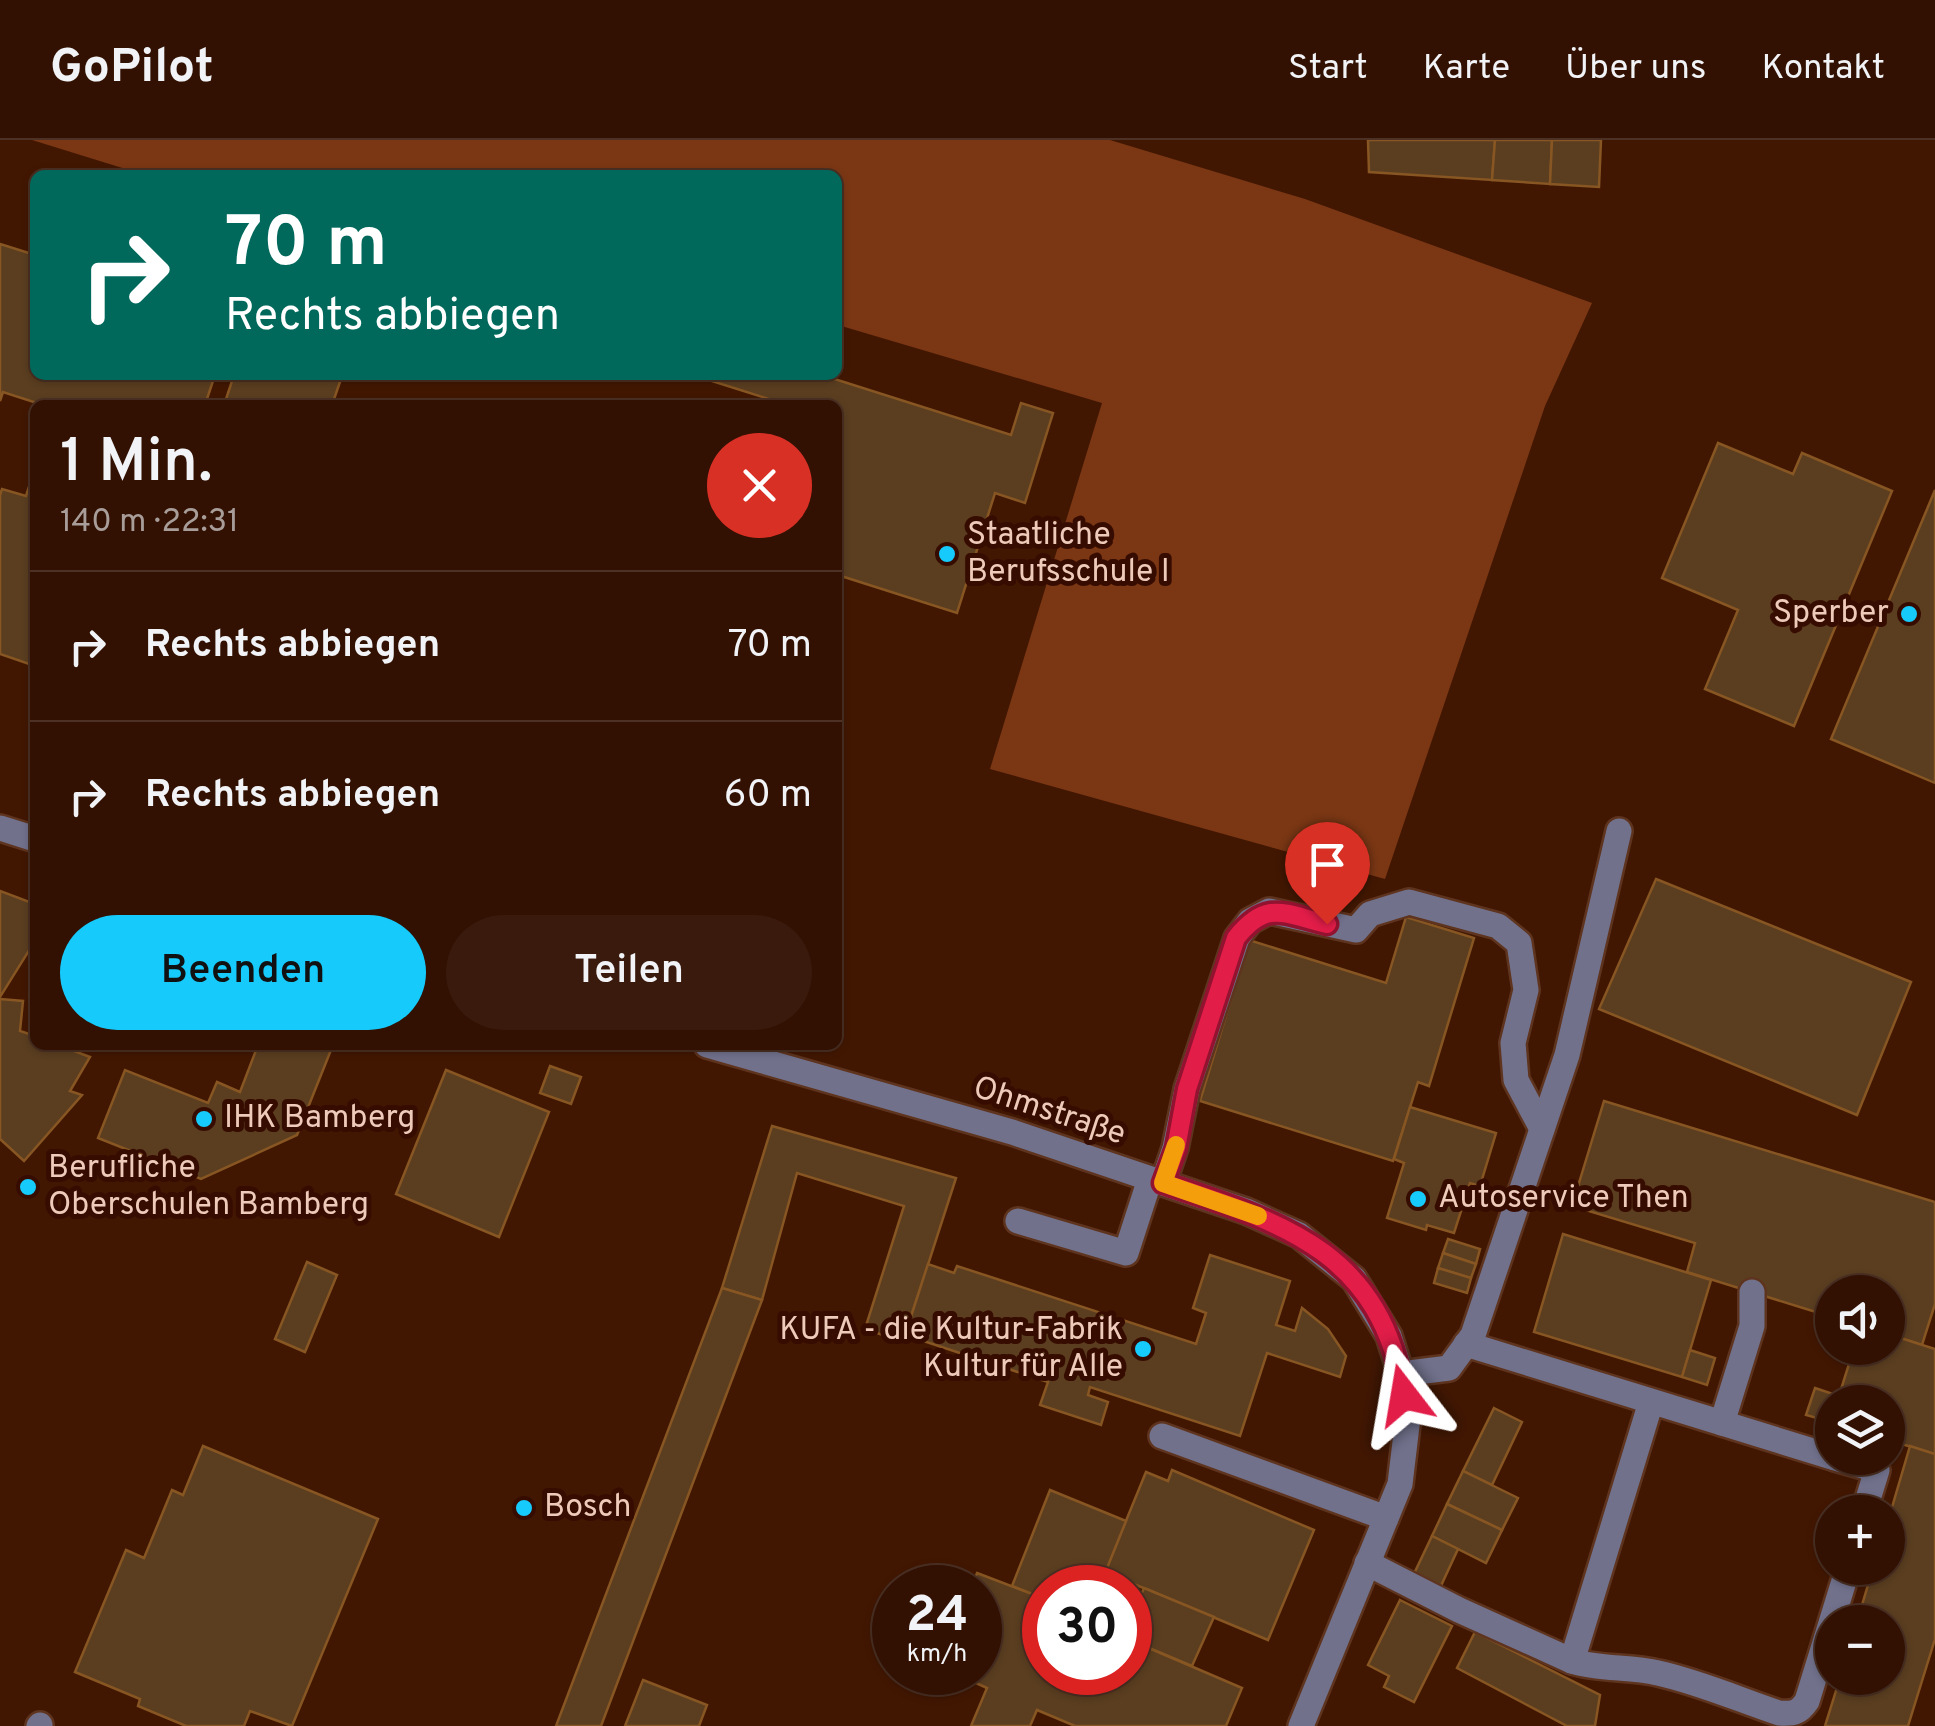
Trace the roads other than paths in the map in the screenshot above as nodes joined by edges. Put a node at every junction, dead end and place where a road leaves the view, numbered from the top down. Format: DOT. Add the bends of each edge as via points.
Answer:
graph roads {
  1 [pos="0,828"];
  2 [pos="1619,831"];
  3 [pos="30,837"];
  4 [pos="725,1050"];
  5 [pos="1542,1129"];
  6 [pos="1156,1181"];
  7 [pos="1018,1220"];
  8 [pos="1752,1292"];
  9 [pos="1466,1344"];
  10 [pos="1401,1374"];
  11 [pos="1650,1416"];
  12 [pos="1722,1423"];
  13 [pos="1162,1436"];
  14 [pos="1815,1451"];
  15 [pos="1386,1518"];
  16 [pos="1367,1563"];
  17 [pos="1843,1585"];
  18 [pos="1572,1661"];
  19 [pos="1301,1726"];
  1 -- 3 [label="street"];
  2 -- 5 [label="street" via="1567,1054"];
  4 -- 6 [label="street, Ohmstraße" via="1012,1132"];
  5 -- 6 [label="street" via="1516,1080 1514,1043 1526,990 1520,943 1498,926 1409,902 1370,914 1356,930 1269,911 1236,938 1187,1089 1176,1148"];
  5 -- 9 [label="street"];
  6 -- 7 [label="street" via="1126,1253"];
  6 -- 10 [label="street, Ohmstraße" via="1280,1225 1337,1263 1368,1298"];
  8 -- 12 [label="street" via="1752,1326"];
  9 -- 10 [label="street" via="1449,1368"];
  9 -- 11 [label="street" via="1623,1394"];
  10 -- 15 [label="street, Ohmstraße" via="1408,1416 1400,1484"];
  11 -- 12 [label="street"];
  11 -- 18 [label="street"];
  12 -- 14 [label="street"];
  13 -- 15 [label="street"];
  15 -- 16 [label="street, Ohmstraße"];
  16 -- 18 [label="street"];
  16 -- 19 [label="street, Ohmstraße"];
  17 -- 18 [label="street" via="1798,1712 1780,1713 1660,1673"];
}
